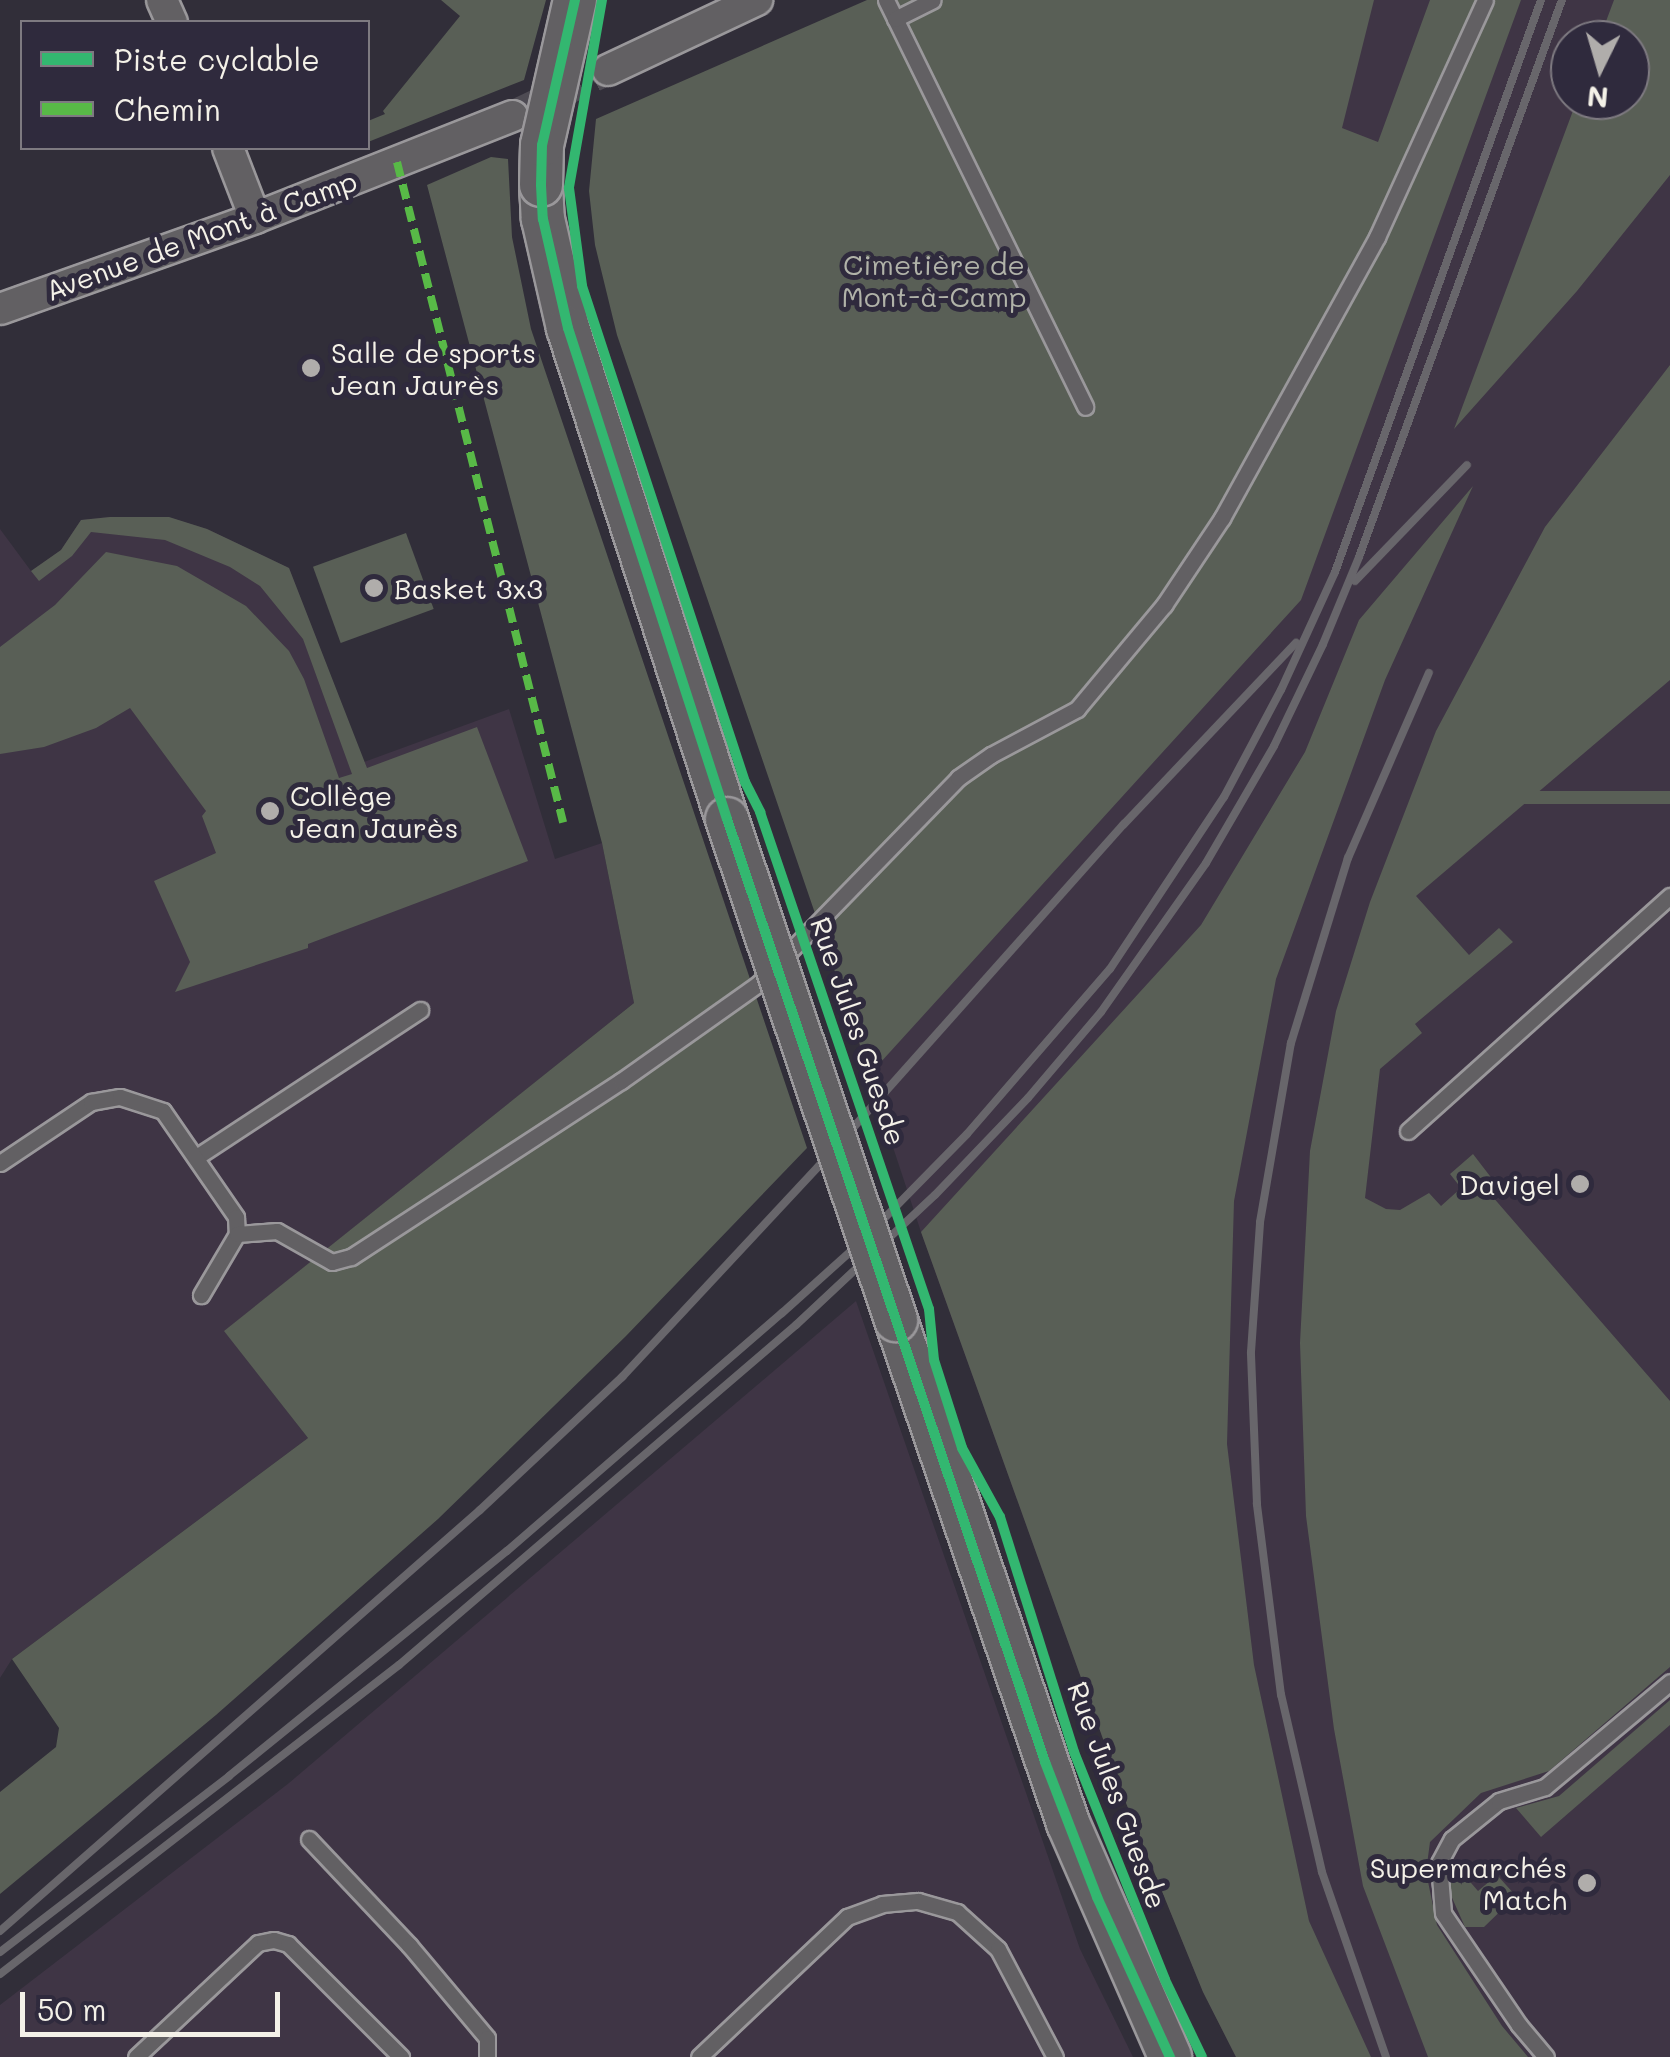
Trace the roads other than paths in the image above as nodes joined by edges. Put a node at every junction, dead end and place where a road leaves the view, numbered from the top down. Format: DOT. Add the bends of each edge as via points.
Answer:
graph roads {
  1 [pos="575,0"];
  2 [pos="757,0"];
  3 [pos="886,0"];
  4 [pos="934,0"];
  5 [pos="1485,0"];
  6 [pos="895,19"];
  7 [pos="608,70"];
  8 [pos="512,116"];
  9 [pos="229,150"];
  10 [pos="254,218"];
  11 [pos="0,309"];
  12 [pos="1085,407"];
  13 [pos="1670,896"];
  14 [pos="420,1010"];
  15 [pos="1408,1131"];
  16 [pos="198,1156"];
  17 [pos="0,1163"];
  18 [pos="237,1234"];
  19 [pos="201,1295"];
  20 [pos="1670,1682"];
  21 [pos="309,1839"];
  22 [pos="136,2057"];
  23 [pos="401,2057"];
  24 [pos="487,2057"];
  25 [pos="699,2057"];
  26 [pos="1055,2057"];
  27 [pos="1170,2057"];
  28 [pos="1546,2057"];
  1 -- 27 [label="street, Rue Jules Guesde, bridge" via="542,145 540,185 568,328 1016,1674 1096,1897"];
  2 -- 7 [label="street"];
  3 -- 6 [label="lane"];
  4 -- 6 [label="lane"];
  5 -- 18 [label="lane" via="1377,237 1222,518 1164,605 1076,709 958,778 758,984 351,1258 332,1262 277,1231"];
  6 -- 12 [label="lane"];
  8 -- 10 [label="street, Avenue de Mont à Camp"];
  9 -- 10 [label="street"];
  10 -- 11 [label="street, Avenue de Mont à Camp"];
  13 -- 15 [label="lane"];
  14 -- 16 [label="lane"];
  16 -- 17 [label="lane" via="163,1111 120,1097 90,1102"];
  16 -- 18 [label="lane" via="236,1217"];
  18 -- 19 [label="lane"];
  20 -- 28 [label="lane" via="1545,1787 1499,1801 1452,1840 1439,1863 1442,1912"];
  21 -- 24 [label="lane" via="487,2038"];
  22 -- 23 [label="lane" via="258,1943 274,1940 288,1944"];
  25 -- 26 [label="lane" via="847,1917 918,1901 957,1912 998,1949"];
}
